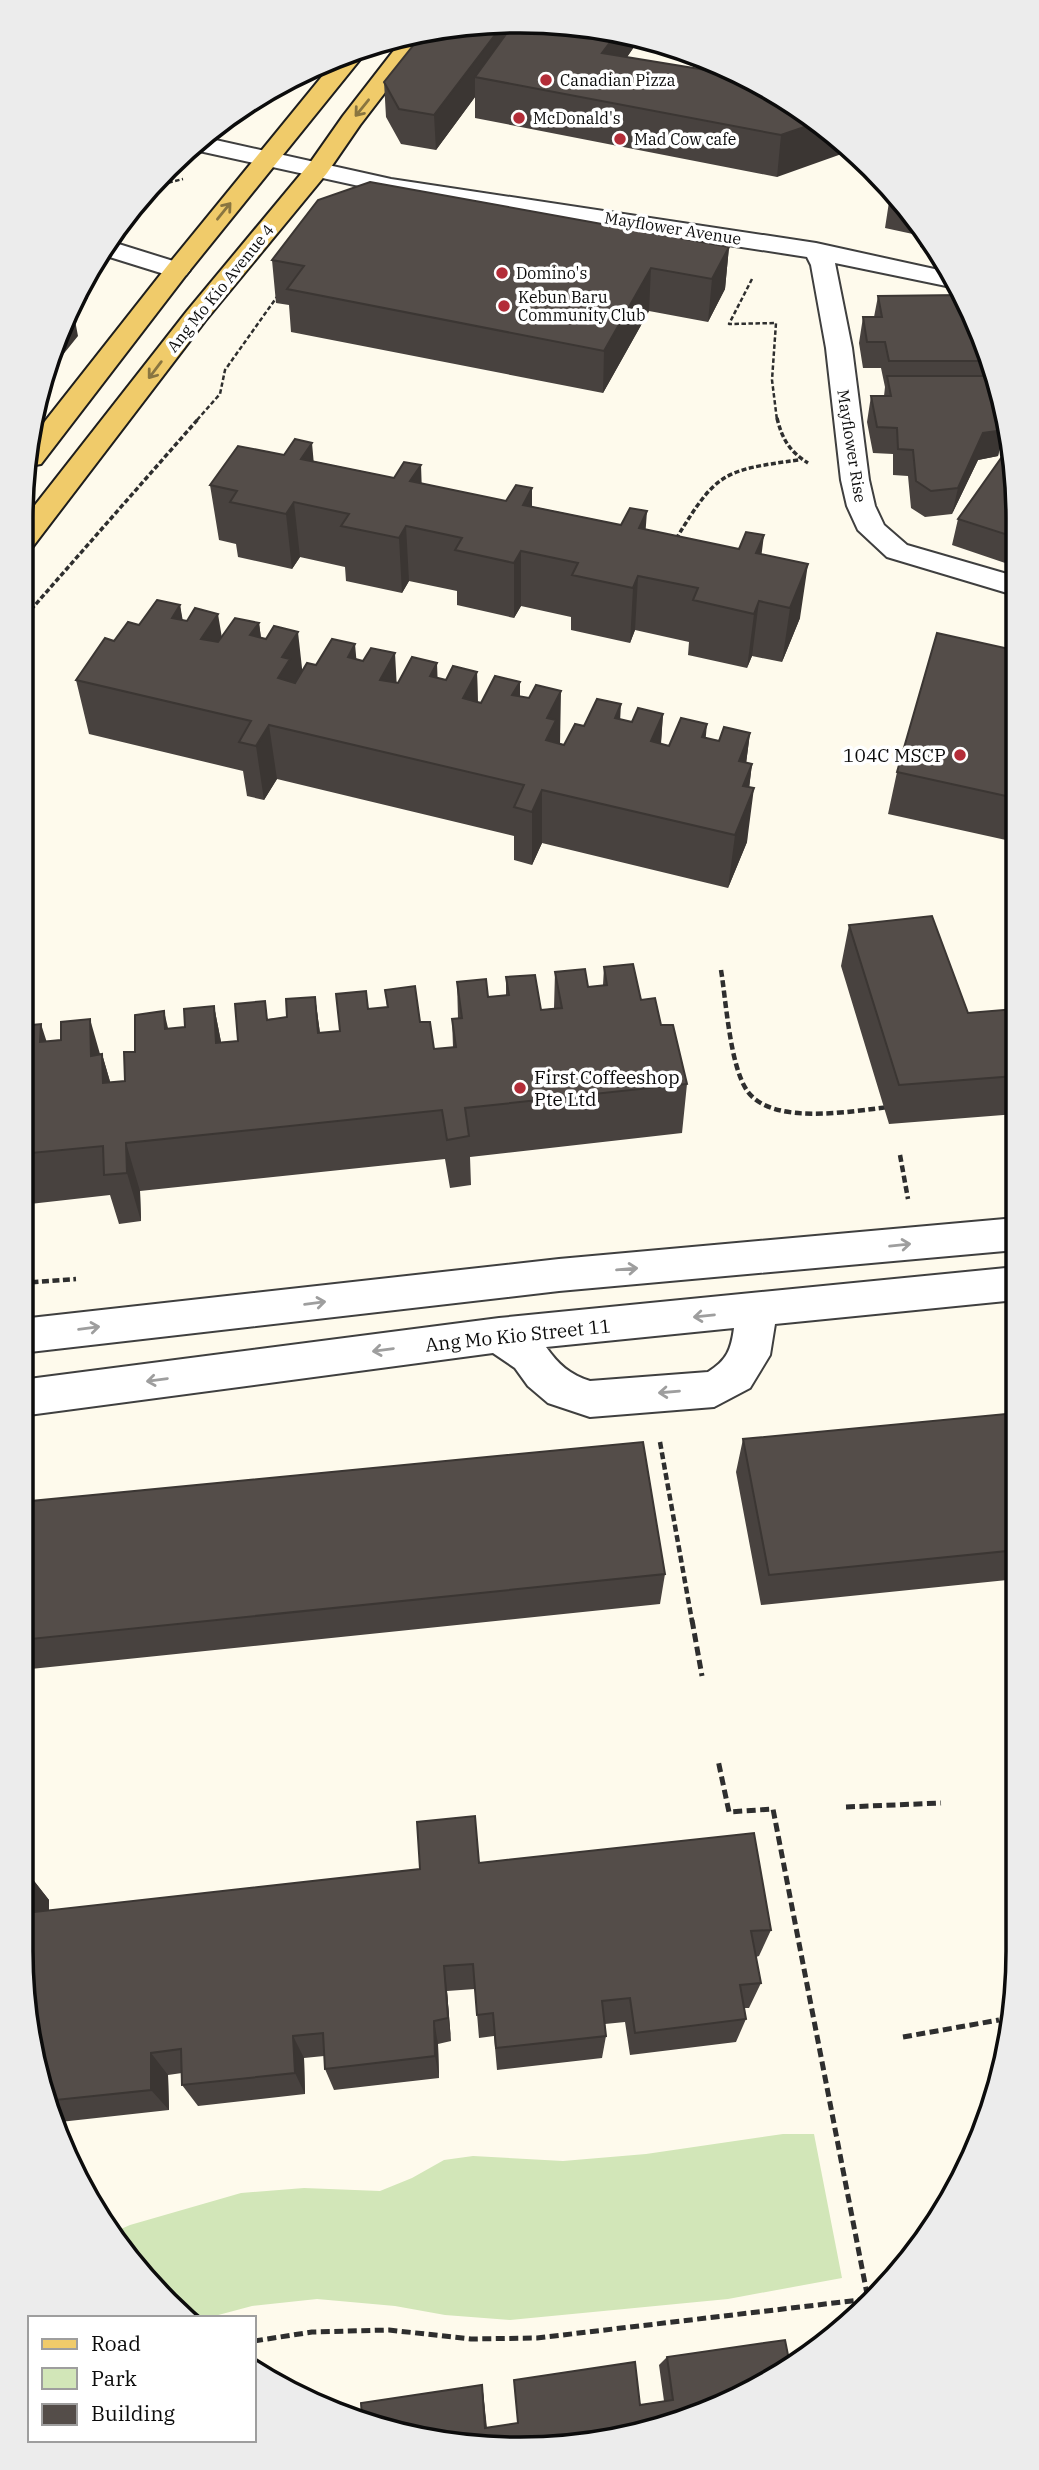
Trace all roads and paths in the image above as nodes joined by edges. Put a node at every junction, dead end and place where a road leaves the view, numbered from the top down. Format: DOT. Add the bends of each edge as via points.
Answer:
graph roads {
  1 [pos="407,47"];
  2 [pos="342,67"];
  3 [pos="208,147"];
  4 [pos="196,157"];
  5 [pos="263,164"];
  6 [pos="314,174"];
  7 [pos="180,179"];
  8 [pos="171,182"];
  9 [pos="114,250"];
  10 [pos="816,251"];
  11 [pos="177,270"];
  12 [pos="754,274"];
  13 [pos="942,279"];
  14 [pos="279,293"];
  15 [pos="38,448"];
  16 [pos="799,460"];
  17 [pos="855,480"];
  18 [pos="33,527"];
  19 [pos="674,541"];
  20 [pos="1006,584"];
  21 [pos="33,607"];
  22 [pos="721,970"];
  23 [pos="897,1107"];
  24 [pos="1006,1235"];
  25 [pos="1006,1284"];
  26 [pos="757,1310"];
  27 [pos="33,1335"];
  28 [pos="499,1335"];
  29 [pos="651,1394"];
  30 [pos="33,1396"];
  31 [pos="702,1676"];
  32 [pos="718,1760"];
  33 [pos="941,1803"];
  34 [pos="846,1807"];
  35 [pos="999,2020"];
  36 [pos="903,2037"];
  37 [pos="867,2290"];
  38 [pos="856,2301"];
  39 [pos="256,2341"];
  1 -- 6 [label="main road, Ang Mo Kio Avenue 4, one-way"];
  2 -- 5 [label="main road"];
  3 -- 5 [label="street"];
  4 -- 5 [label="street"];
  5 -- 6 [label="street"];
  11 -- 5 [label="main road, one-way"];
  6 -- 10 [label="street, Mayflower Avenue"];
  6 -- 18 [label="main road, Ang Mo Kio Avenue 4, one-way" via="195,316"];
  7 -- 8 [label="path"];
  9 -- 11 [label="street"];
  10 -- 13 [label="street, Mayflower Avenue"];
  10 -- 17 [label="street, Mayflower Rise" via="824,265 839,348"];
  11 -- 15 [label="main road"];
  12 -- 16 [label="path" via="729,324 776,323 773,401 781,437"];
  14 -- 21 [label="path" via="225,370 220,394"];
  16 -- 17 [label="path"];
  16 -- 19 [label="path" via="726,473 705,490"];
  17 -- 20 [label="street, Mayflower Rise" via="872,530 897,551"];
  22 -- 23 [label="path" via="748,1093 769,1107 804,1114"];
  27 -- 24 [label="street, one-way" via="559,1275"];
  25 -- 26 [label="street, Ang Mo Kio Street 11"];
  26 -- 28 [label="street, Ang Mo Kio Street 11, one-way"];
  26 -- 29 [label="street, one-way" via="750,1355 736,1376 714,1389"];
  28 -- 29 [label="street" via="530,1356 542,1374 562,1390 590,1399"];
  28 -- 30 [label="street, Ang Mo Kio Street 11, one-way"];
  29 -- 31 [label="path"];
  32 -- 37 [label="path" via="729,1812 773,1808"];
  33 -- 34 [label="path"];
  35 -- 36 [label="path"];
  38 -- 39 [label="path" via="537,2338 471,2339 389,2330 313,2332"];
}
